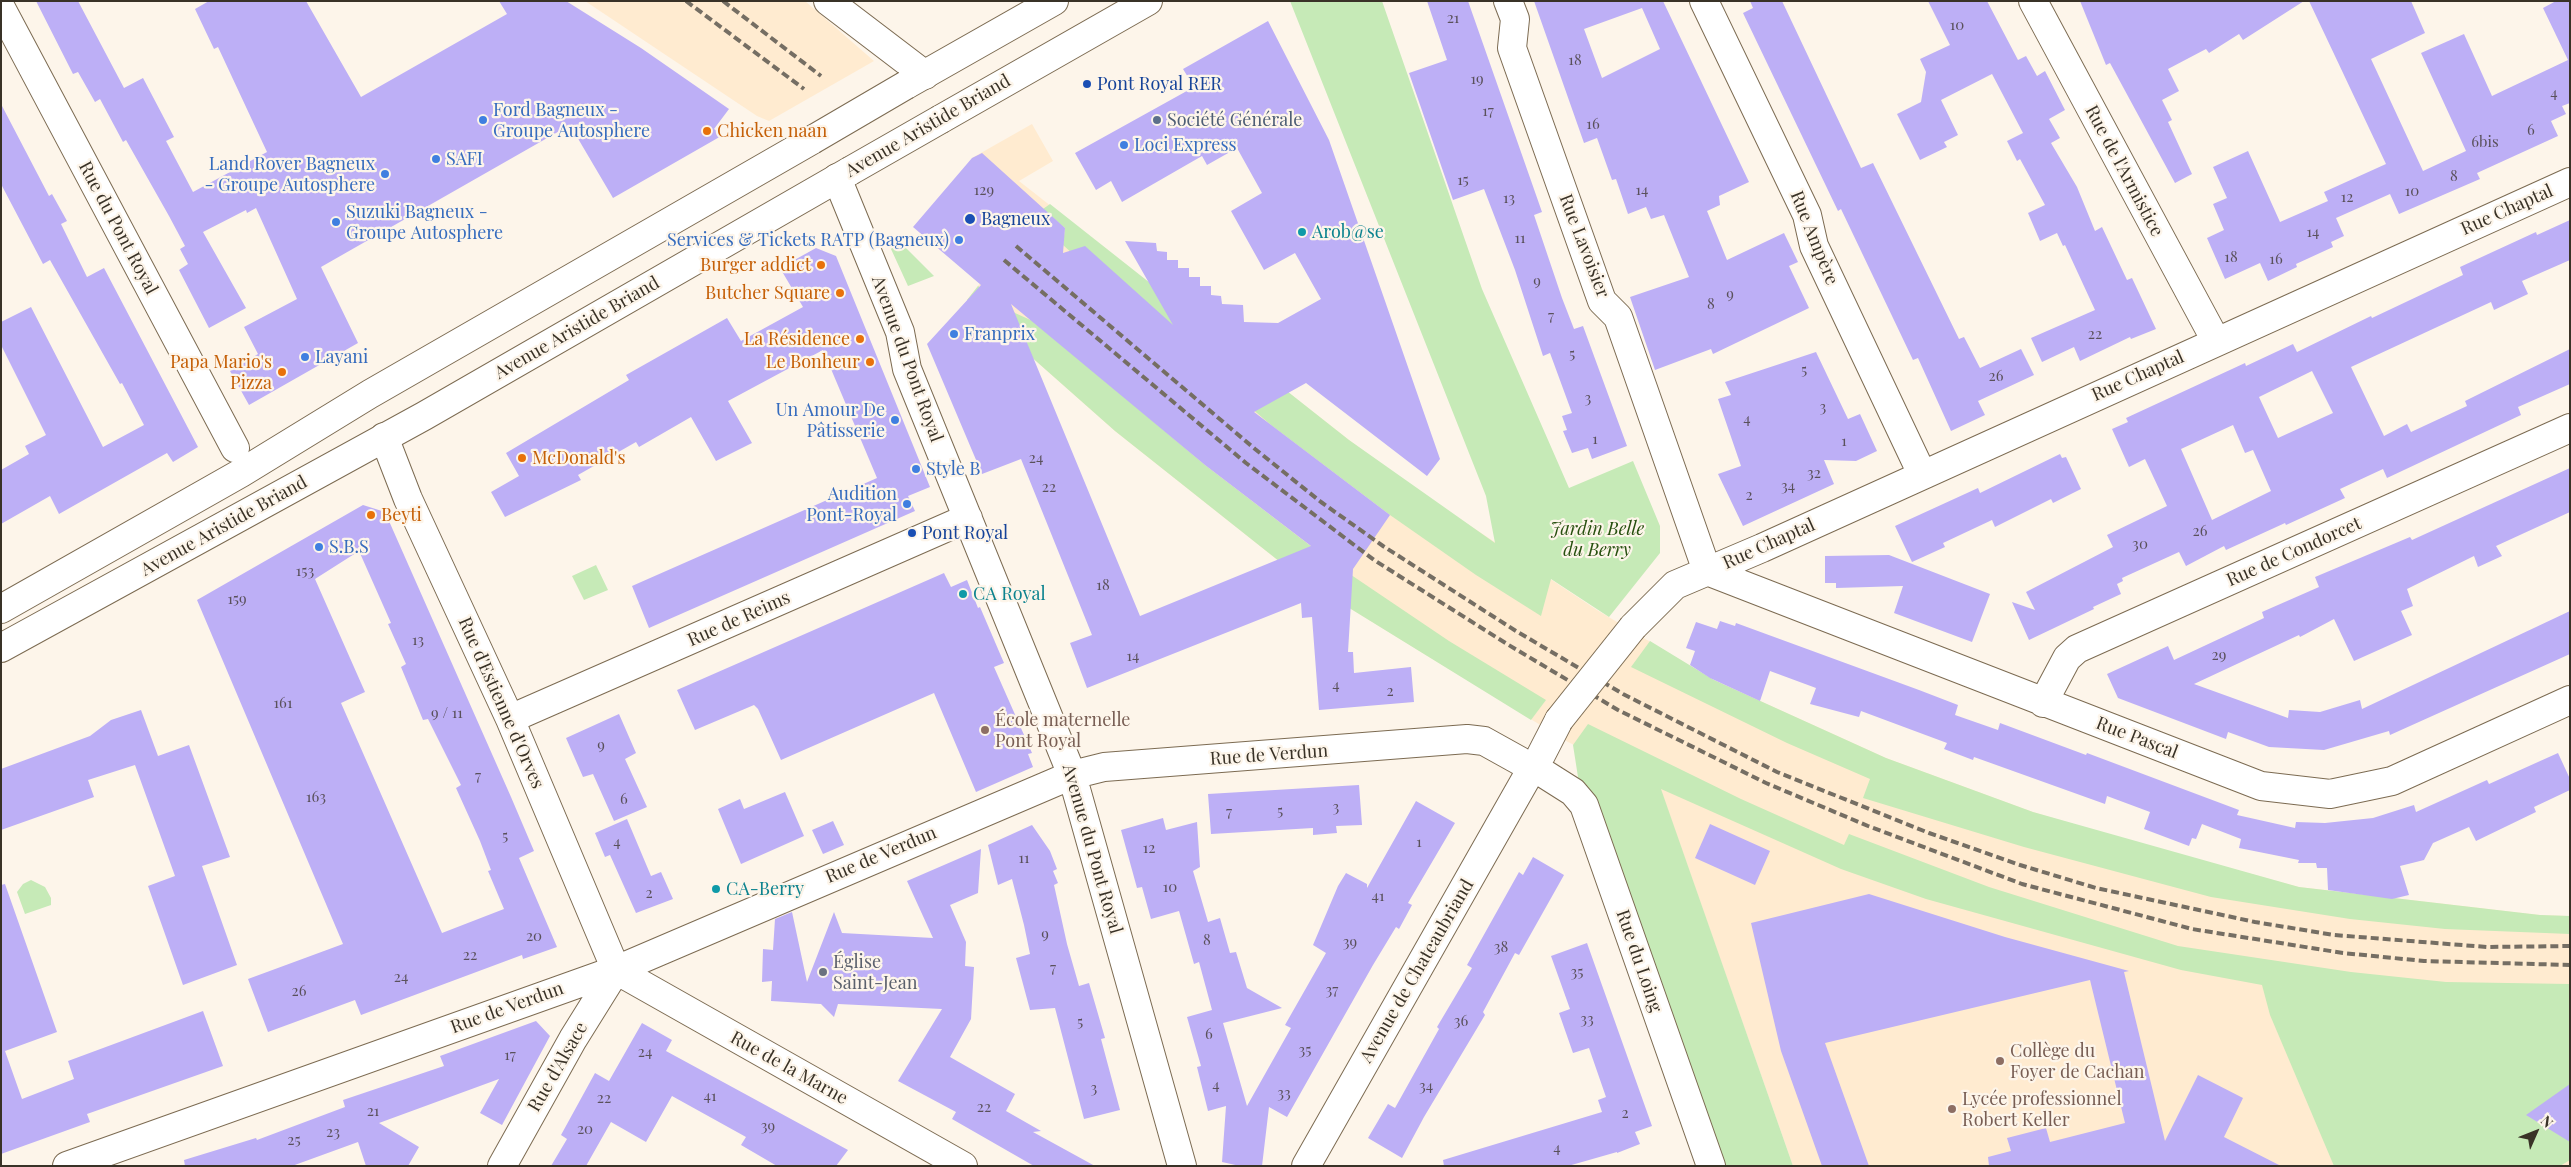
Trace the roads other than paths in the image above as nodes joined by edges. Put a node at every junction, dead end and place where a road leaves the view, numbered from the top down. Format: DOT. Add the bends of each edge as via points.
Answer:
graph roads {
  1 [pos="828,1"];
  2 [pos="1054,1"];
  3 [pos="1148,1"];
  4 [pos="1508,1"];
  5 [pos="1704,1"];
  6 [pos="2033,1"];
  7 [pos="1,8"];
  8 [pos="915,80"];
  9 [pos="844,174"];
  10 [pos="2570,182"];
  11 [pos="2216,341"];
  12 [pos="2570,428"];
  13 [pos="384,438"];
  14 [pos="235,448"];
  15 [pos="1922,474"];
  16 [pos="968,518"];
  17 [pos="1707,571"];
  18 [pos="1,610"];
  19 [pos="1,648"];
  20 [pos="2570,700"];
  21 [pos="2043,703"];
  22 [pos="510,718"];
  23 [pos="1533,766"];
  24 [pos="1072,775"];
  25 [pos="616,970"];
  26 [pos="1708,1165"];
  27 [pos="67,1166"];
  28 [pos="502,1166"];
  29 [pos="963,1166"];
  30 [pos="1182,1166"];
  31 [pos="1306,1166"];
  1 -- 8 [label="street"];
  2 -- 8 [label="street, Avenue Aristide Briand"];
  3 -- 9 [label="street, Avenue Aristide Briand, bridge"];
  4 -- 17 [label="street, Rue Lavoisier" via="1515,19 1512,48 1602,301 1618,317"];
  5 -- 15 [label="street, Rue Ampère" via="1806,215 1814,246"];
  6 -- 11 [label="street, Rue de l'Armistice"];
  7 -- 14 [label="street, Rue du Pont Royal"];
  8 -- 18 [label="street, Avenue Aristide Briand, bridge"];
  9 -- 13 [label="street, Avenue Aristide Briand"];
  9 -- 16 [label="street, Avenue du Pont Royal" via="900,332 907,369"];
  10 -- 11 [label="street, Rue Chaptal"];
  11 -- 15 [label="street, Rue Chaptal"];
  12 -- 21 [label="street, Rue de Condorcet" via="2077,649 2067,658"];
  13 -- 19 [label="street, Avenue Aristide Briand"];
  13 -- 22 [label="street, Rue d'Estienne d'Orves" via="408,499"];
  15 -- 17 [label="street, Rue Chaptal"];
  16 -- 22 [label="street, Rue de Reims"];
  16 -- 24 [label="street, Avenue du Pont Royal"];
  17 -- 21 [label="street, Rue Pascal"];
  17 -- 23 [label="street, Avenue de Chateaubriand, bridge" via="1674,585 1664,593 1559,720"];
  20 -- 21 [label="street, Rue Pascal" via="2392,782 2330,794 2261,786"];
  22 -- 25 [label="street, Rue d'Estienne d'Orves"];
  23 -- 24 [label="street, Rue de Verdun" via="1484,741 1467,740 1104,768"];
  23 -- 26 [label="street, Rue du Loing" via="1573,792 1584,805"];
  23 -- 31 [label="street, Avenue de Chateaubriand"];
  24 -- 25 [label="street, Rue de Verdun"];
  24 -- 30 [label="street, Avenue du Pont Royal"];
  25 -- 27 [label="street, Rue de Verdun"];
  25 -- 28 [label="street, Rue d'Alsace"];
  25 -- 29 [label="street, Rue de la Marne"];
}
